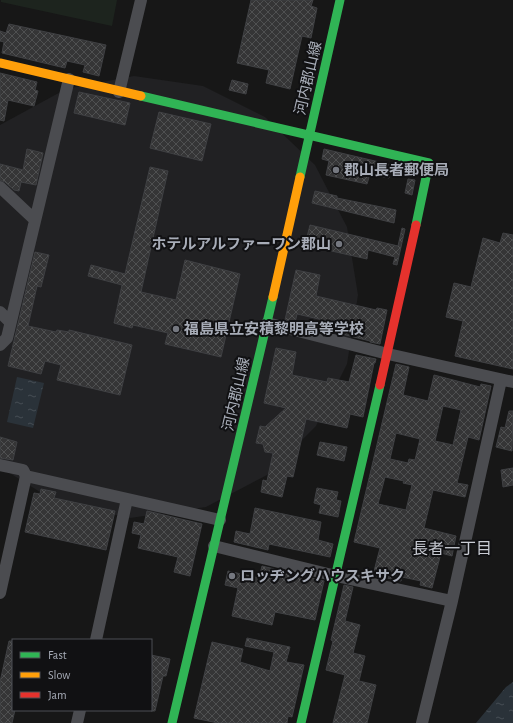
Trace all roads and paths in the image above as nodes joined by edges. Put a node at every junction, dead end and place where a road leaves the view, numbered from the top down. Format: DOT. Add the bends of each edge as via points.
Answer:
graph roads {
  1 [pos="141,0"];
  2 [pos="340,0"];
  3 [pos="0,63"];
  4 [pos="69,79"];
  5 [pos="119,92"];
  6 [pos="310,135"];
  7 [pos="0,187"];
  8 [pos="35,220"];
  9 [pos="0,312"];
  10 [pos="10,322"];
  11 [pos="266,323"];
  12 [pos="0,345"];
  13 [pos="388,354"];
  14 [pos="507,381"];
  15 [pos="0,465"];
  16 [pos="26,476"];
  17 [pos="127,499"];
  18 [pos="220,520"];
  19 [pos="214,546"];
  20 [pos="336,576"];
  21 [pos="0,593"];
  22 [pos="452,601"];
  23 [pos="96,639"];
  24 [pos="80,711"];
  25 [pos="77,723"];
  26 [pos="172,723"];
  27 [pos="301,723"];
  28 [pos="422,723"];
  1 -- 5 [label="street"];
  2 -- 6 [label="street, 河内郡山線"];
  3 -- 4 [label="street"];
  4 -- 5 [label="street"];
  4 -- 8 [label="street"];
  5 -- 6 [label="street"];
  6 -- 11 [label="street, 河内郡山線"];
  6 -- 13 [label="street" via="428,164"];
  7 -- 8 [label="street"];
  8 -- 10 [label="street"];
  9 -- 10 [label="street"];
  10 -- 12 [label="street" via="6,338"];
  11 -- 13 [label="street"];
  11 -- 18 [label="street, 河内郡山線"];
  13 -- 14 [label="street"];
  13 -- 20 [label="street"];
  14 -- 22 [label="street"];
  15 -- 16 [label="street" via="23,470"];
  16 -- 17 [label="street"];
  16 -- 21 [label="street"];
  17 -- 18 [label="street"];
  17 -- 23 [label="street"];
  18 -- 19 [label="street, 河内郡山線"];
  19 -- 20 [label="street"];
  19 -- 26 [label="street, 河内郡山線"];
  20 -- 22 [label="street"];
  20 -- 27 [label="street"];
  22 -- 28 [label="street"];
  24 -- 25 [label="street"];
}
